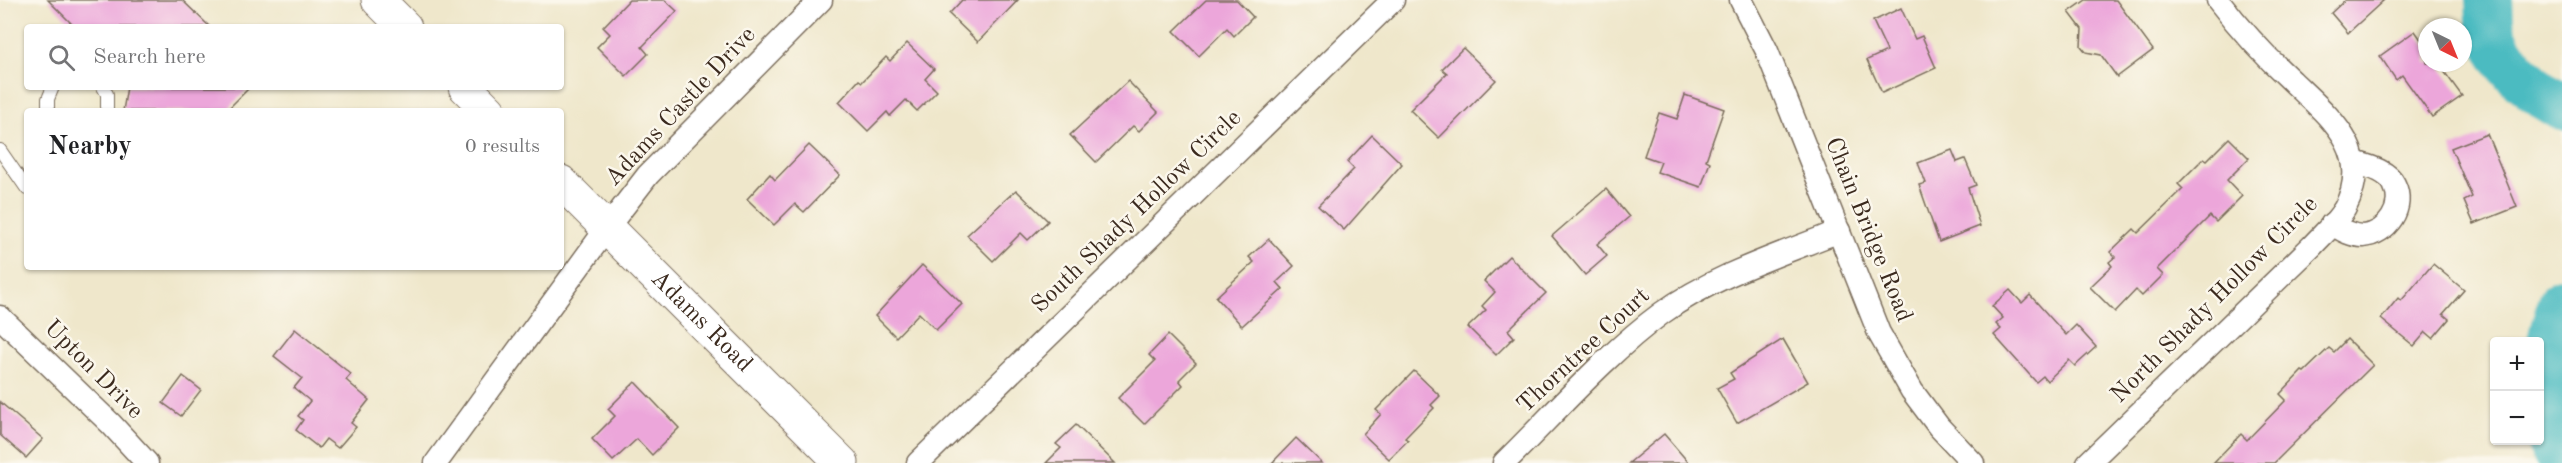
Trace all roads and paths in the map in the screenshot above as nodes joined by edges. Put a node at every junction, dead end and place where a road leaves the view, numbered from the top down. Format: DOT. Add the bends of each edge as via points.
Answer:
graph roads {
  1 [pos="378,0"];
  2 [pos="821,0"];
  3 [pos="1393,0"];
  4 [pos="1741,0"];
  5 [pos="2218,0"];
  6 [pos="402,24"];
  7 [pos="52,90"];
  8 [pos="105,90"];
  9 [pos="468,90"];
  10 [pos="48,108"];
  11 [pos="107,108"];
  12 [pos="486,108"];
  13 [pos="0,150"];
  14 [pos="2354,162"];
  15 [pos="24,185"];
  16 [pos="564,185"];
  17 [pos="2332,224"];
  18 [pos="607,228"];
  19 [pos="1839,231"];
  20 [pos="0,317"];
  21 [pos="147,463"];
  22 [pos="436,463"];
  23 [pos="842,463"];
  24 [pos="918,463"];
  25 [pos="1504,463"];
  26 [pos="1973,463"];
  27 [pos="2088,463"];
  1 -- 6 [label="street"];
  2 -- 18 [label="street, Adams Castle Drive" via="648,176"];
  3 -- 24 [label="street, South Shady Hollow Circle"];
  4 -- 19 [label="street, Chain Bridge Road" via="1767,51"];
  5 -- 14 [label="street" via="2271,62 2334,122 2350,146"];
  7 -- 10 [label="lane"];
  8 -- 11 [label="lane"];
  9 -- 12 [label="street"];
  13 -- 15 [label="lane"];
  14 -- 17 [label="street, North Shady Hollow Circle" via="2353,183 2345,207"];
  14 -- 17 [label="street" via="2384,174 2394,184 2398,201 2395,215 2376,233 2362,236"];
  16 -- 18 [label="street, Adams Road"];
  17 -- 27 [label="street, North Shady Hollow Circle"];
  18 -- 22 [label="street, Adams Castle Drive"];
  18 -- 23 [label="street, Adams Road"];
  19 -- 25 [label="street, Thorntree Court" via="1711,283 1663,312 1628,341"];
  19 -- 26 [label="street, Chain Bridge Road" via="1894,362 1939,427"];
  20 -- 21 [label="street, Upton Drive"];
}
